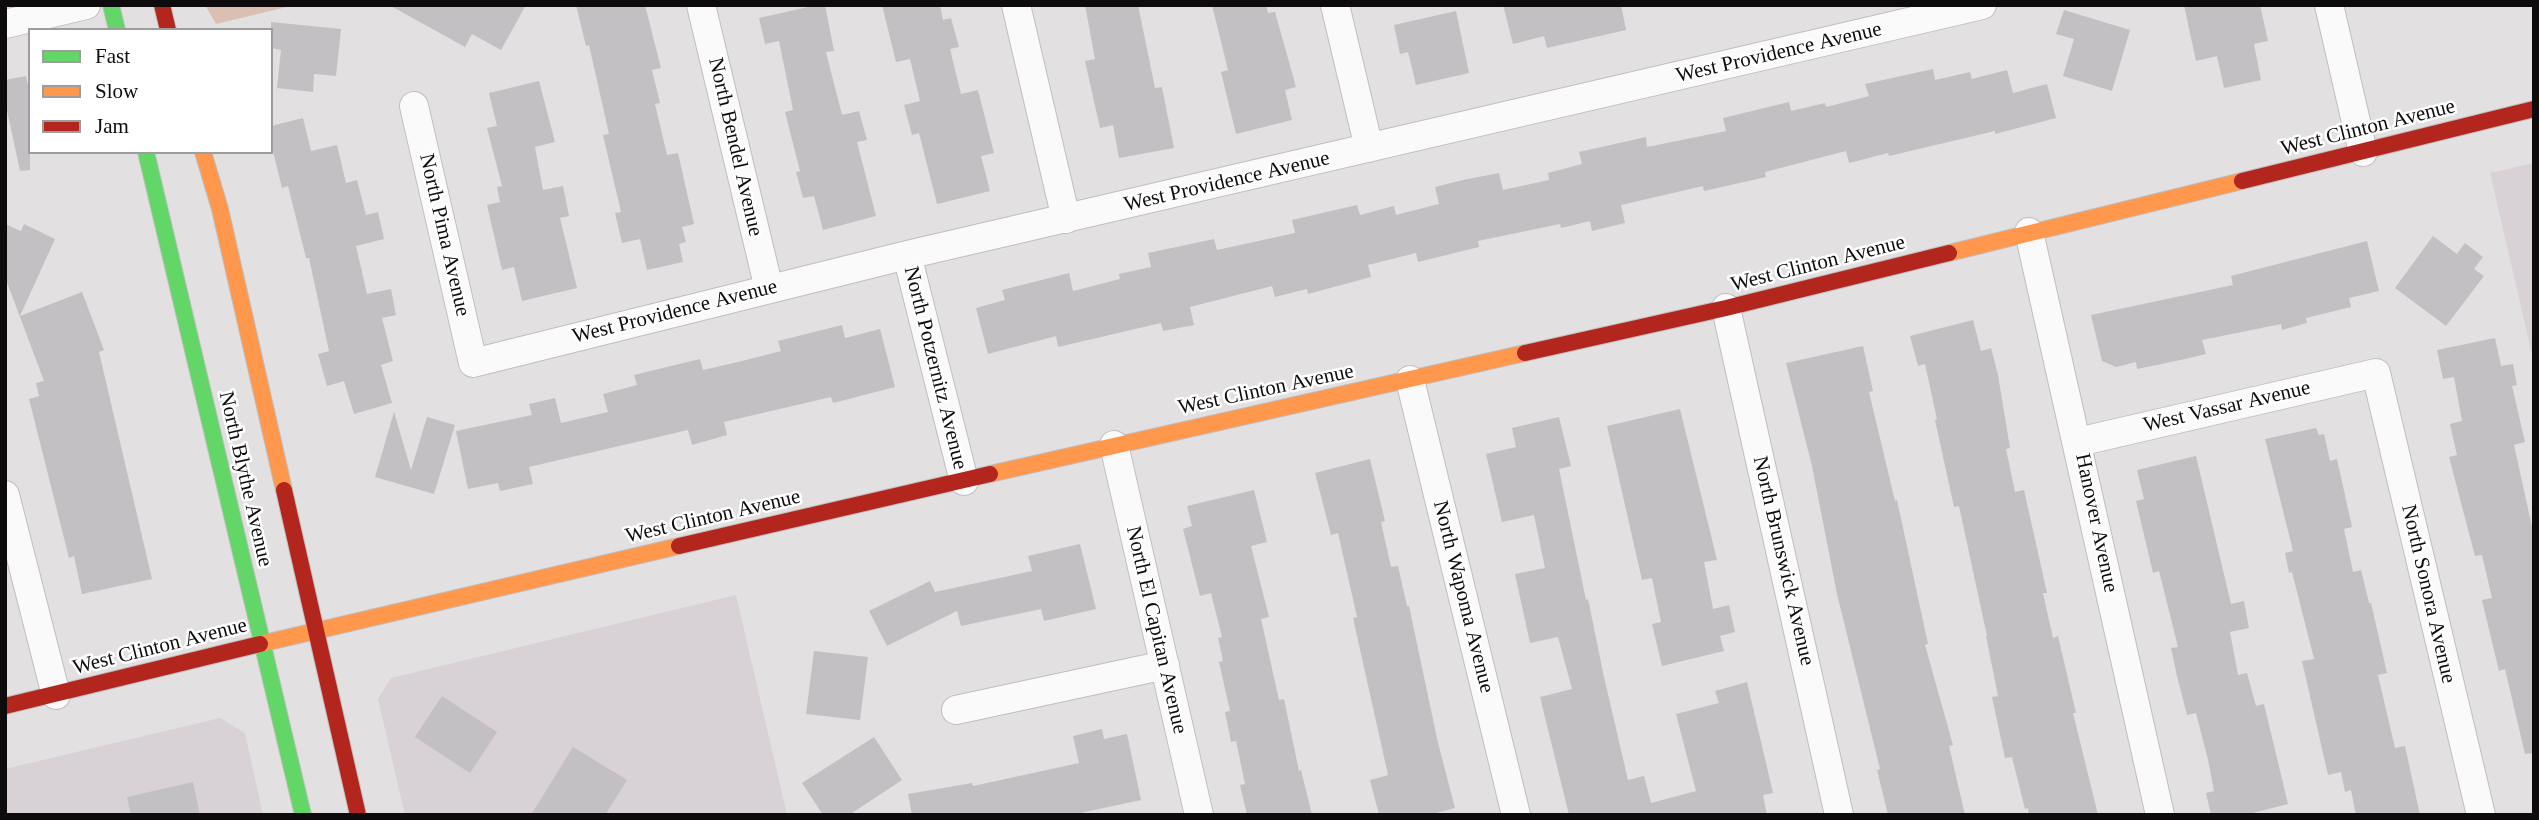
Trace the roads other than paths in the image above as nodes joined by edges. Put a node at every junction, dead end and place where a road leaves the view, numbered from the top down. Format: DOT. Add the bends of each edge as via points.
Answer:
graph roads {
  1 [pos="86,5"];
  2 [pos="111,5"];
  3 [pos="162,5"];
  4 [pos="701,5"];
  5 [pos="1016,5"];
  6 [pos="1335,5"];
  7 [pos="1982,5"];
  8 [pos="2329,5"];
  9 [pos="5,24"];
  10 [pos="117,28"];
  11 [pos="168,28"];
  12 [pos="414,106"];
  13 [pos="2534,109"];
  14 [pos="1369,148"];
  15 [pos="2363,152"];
  16 [pos="146,154"];
  17 [pos="204,154"];
  18 [pos="1066,219"];
  19 [pos="2029,232"];
  20 [pos="907,255"];
  21 [pos="769,289"];
  22 [pos="1727,308"];
  23 [pos="473,363"];
  24 [pos="2376,373"];
  25 [pos="1410,380"];
  26 [pos="2078,442"];
  27 [pos="1114,444"];
  28 [pos="964,481"];
  29 [pos="5,495"];
  30 [pos="316,630"];
  31 [pos="262,642"];
  32 [pos="1165,665"];
  33 [pos="56,695"];
  34 [pos="5,706"];
  35 [pos="956,710"];
  36 [pos="303,815"];
  37 [pos="358,815"];
  38 [pos="1199,815"];
  39 [pos="1516,815"];
  40 [pos="1839,815"];
  41 [pos="2160,815"];
  42 [pos="2481,815"];
  1 -- 9 [label="street"];
  2 -- 10 [label="main road"];
  3 -- 11 [label="main road"];
  4 -- 21 [label="street, North Bendel Avenue"];
  5 -- 18 [label="street"];
  6 -- 14 [label="street"];
  7 -- 14 [label="street, West Providence Avenue"];
  8 -- 15 [label="street"];
  12 -- 23 [label="street, North Pima Avenue"];
  13 -- 15 [label="main road, West Clinton Avenue"];
  14 -- 18 [label="street, West Providence Avenue"];
  15 -- 19 [label="main road, West Clinton Avenue"];
  16 -- 31 [label="main road, North Blythe Avenue"];
  17 -- 30 [label="main road, North Blythe Avenue"];
  18 -- 20 [label="street, West Providence Avenue"];
  19 -- 22 [label="main road, West Clinton Avenue"];
  19 -- 26 [label="street, Hanover Avenue"];
  20 -- 21 [label="street, West Providence Avenue"];
  20 -- 28 [label="street, North Potzernitz Avenue"];
  21 -- 23 [label="street, West Providence Avenue"];
  22 -- 25 [label="main road, West Clinton Avenue"];
  22 -- 40 [label="street, North Brunswick Avenue"];
  24 -- 26 [label="street, West Vassar Avenue"];
  24 -- 42 [label="street, North Sonora Avenue"];
  25 -- 27 [label="main road, West Clinton Avenue"];
  25 -- 39 [label="street, North Wapoma Avenue"];
  26 -- 41 [label="street, Hanover Avenue"];
  27 -- 28 [label="main road, West Clinton Avenue"];
  27 -- 32 [label="street, North El Capitan Avenue"];
  28 -- 30 [label="main road, West Clinton Avenue"];
  29 -- 33 [label="street"];
  30 -- 31 [label="main road, West Clinton Avenue"];
  30 -- 37 [label="main road, North Blythe Avenue"];
  31 -- 33 [label="main road, West Clinton Avenue"];
  31 -- 36 [label="main road, North Blythe Avenue"];
  32 -- 35 [label="street"];
  32 -- 38 [label="street, North El Capitan Avenue"];
  33 -- 34 [label="main road, West Clinton Avenue"];
}
